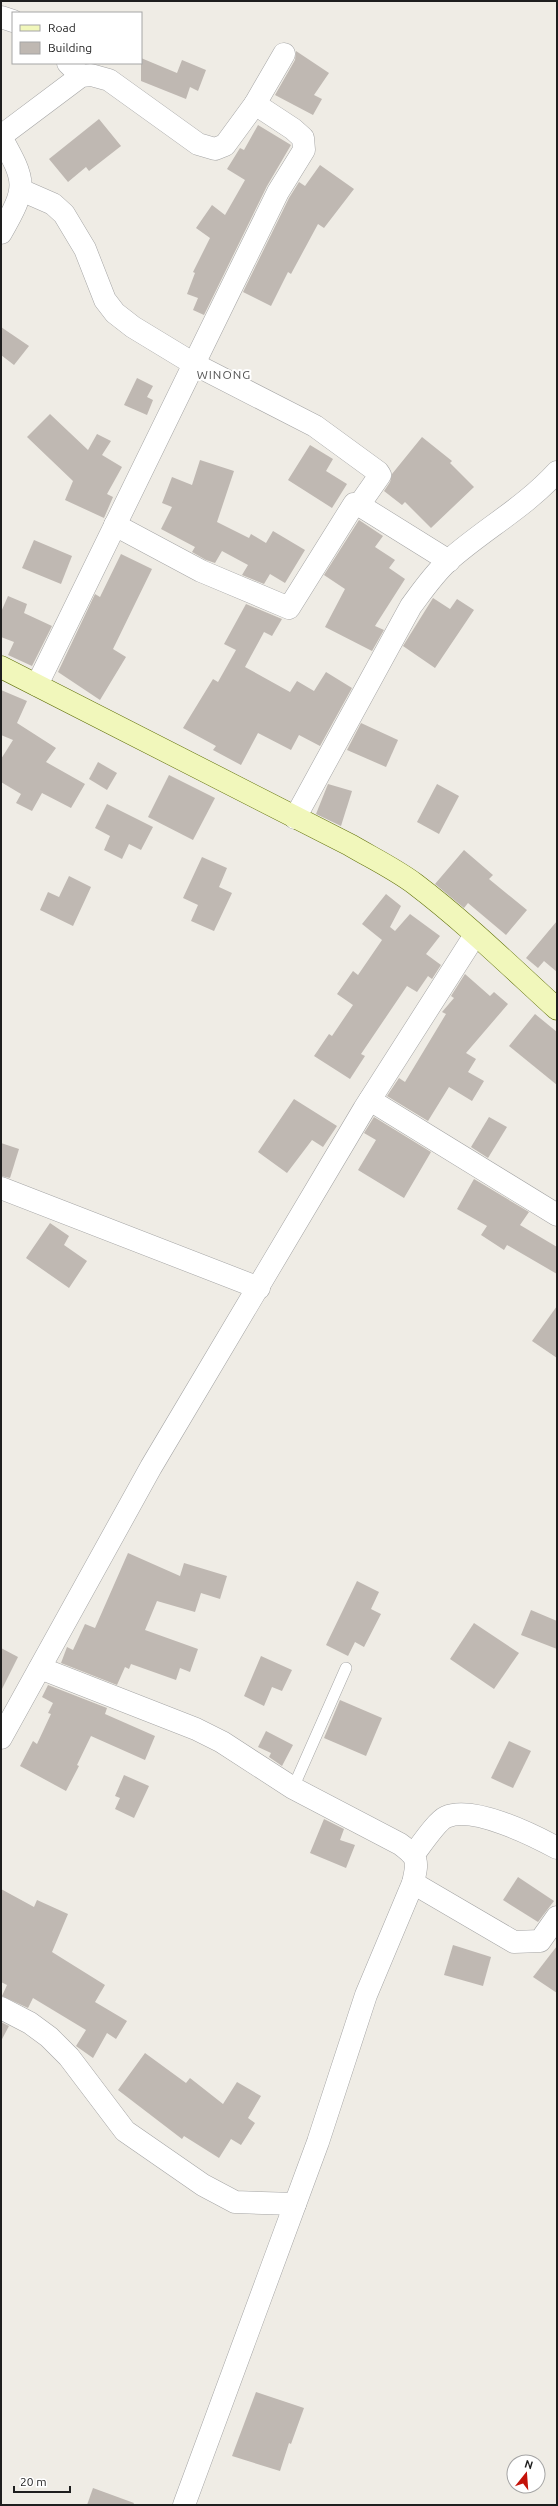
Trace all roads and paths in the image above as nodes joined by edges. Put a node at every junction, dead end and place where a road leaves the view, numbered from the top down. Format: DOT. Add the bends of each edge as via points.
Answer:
graph roads {
  1 [pos="1,17"];
  2 [pos="12,21"];
  3 [pos="284,54"];
  4 [pos="75,69"];
  5 [pos="255,104"];
  6 [pos="1,137"];
  7 [pos="21,190"];
  8 [pos="1,233"];
  9 [pos="194,364"];
  10 [pos="557,472"];
  11 [pos="359,505"];
  12 [pos="115,525"];
  13 [pos="448,561"];
  14 [pos="1,667"];
  15 [pos="37,685"];
  16 [pos="295,818"];
  17 [pos="475,935"];
  18 [pos="557,1009"];
  19 [pos="370,1100"];
  20 [pos="1,1188"];
  21 [pos="557,1213"];
  22 [pos="259,1288"];
  23 [pos="40,1668"];
  24 [pos="346,1668"];
  25 [pos="1,1738"];
  26 [pos="293,1788"];
  27 [pos="557,1848"];
  28 [pos="414,1854"];
  29 [pos="413,1883"];
  30 [pos="557,1918"];
  31 [pos="1,2008"];
  32 [pos="295,2204"];
  33 [pos="184,2505"];
  1 -- 2 [label="street"];
  3 -- 5 [label="street"];
  4 -- 5 [label="street" via="109,80 198,144 215,149 225,145"];
  4 -- 6 [label="street"];
  5 -- 9 [label="street" via="303,138 304,150 278,192"];
  6 -- 7 [label="street" via="19,169"];
  7 -- 8 [label="street"];
  7 -- 9 [label="street" via="53,204 64,214 85,249 105,300 115,313"];
  9 -- 11 [label="street" via="315,426 378,472 380,475"];
  9 -- 12 [label="street"];
  10 -- 13 [label="street" via="529,501"];
  11 -- 12 [label="street" via="352,505 297,611 201,571"];
  11 -- 13 [label="street"];
  12 -- 15 [label="street"];
  13 -- 16 [label="street" via="411,606"];
  14 -- 15 [label="street"];
  15 -- 16 [label="street"];
  16 -- 17 [label="street" via="350,845 414,884"];
  17 -- 18 [label="street"];
  17 -- 19 [label="street"];
  19 -- 21 [label="street"];
  19 -- 22 [label="street"];
  20 -- 22 [label="street"];
  22 -- 23 [label="street" via="151,1467"];
  23 -- 25 [label="street"];
  23 -- 26 [label="street" via="196,1729 222,1742"];
  24 -- 26 [label="lane"];
  26 -- 28 [label="street" via="400,1844"];
  27 -- 28 [label="street" via="481,1816 458,1814 445,1817"];
  28 -- 29 [label="street" via="417,1866"];
  29 -- 30 [label="street" via="514,1942 540,1941"];
  29 -- 32 [label="street" via="366,1995"];
  31 -- 32 [label="street" via="30,2023 49,2037 69,2057 125,2131 203,2185 235,2202"];
  32 -- 33 [label="street"];
}
